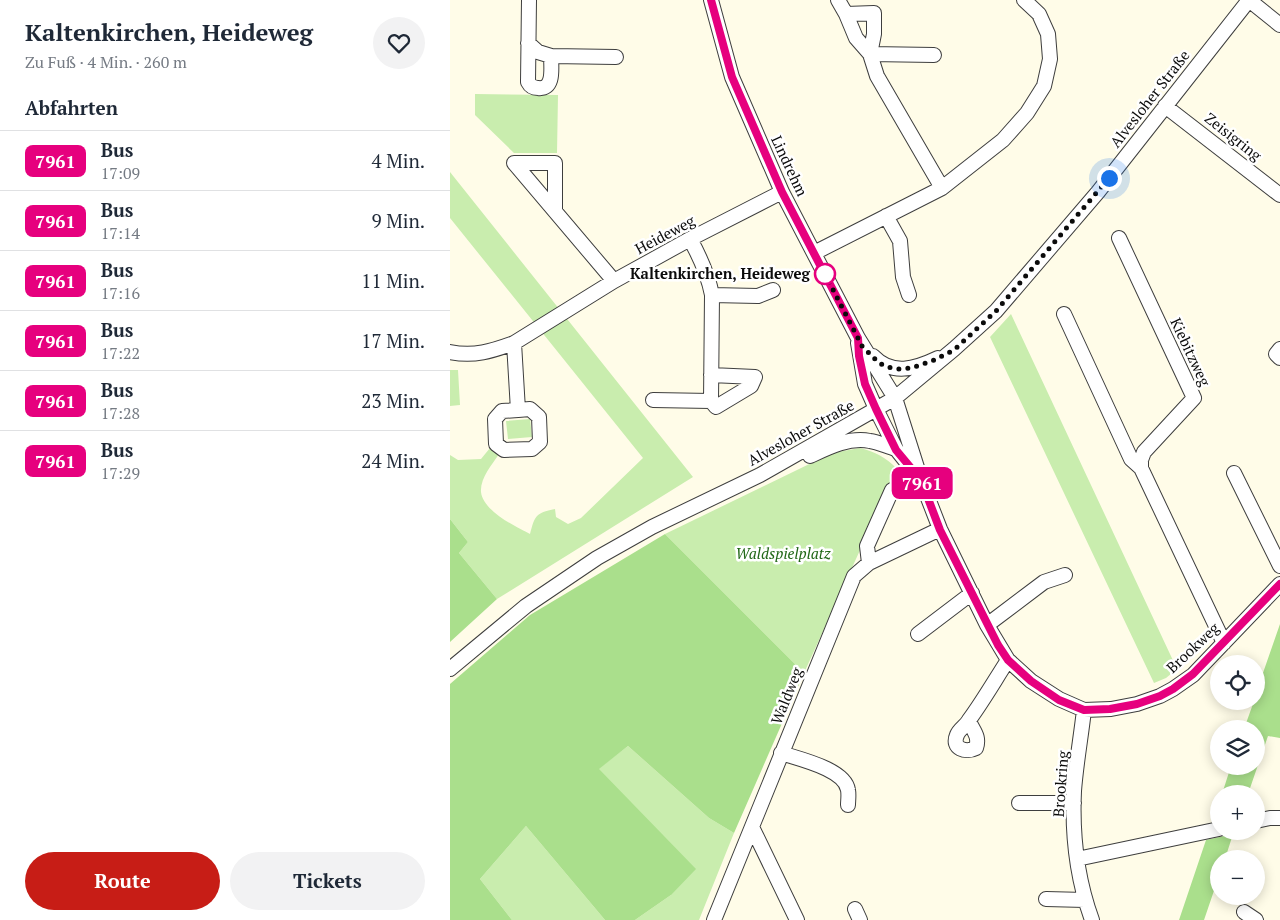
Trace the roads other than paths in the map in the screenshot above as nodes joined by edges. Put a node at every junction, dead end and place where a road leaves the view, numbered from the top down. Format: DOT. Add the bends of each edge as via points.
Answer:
graph roads {
  1 [pos="529,0"];
  2 [pos="711,0"];
  3 [pos="838,0"];
  4 [pos="1024,0"];
  5 [pos="1249,0"];
  6 [pos="846,14"];
  7 [pos="1280,25"];
  8 [pos="528,43"];
  9 [pos="870,54"];
  10 [pos="934,55"];
  11 [pos="551,56"];
  12 [pos="616,56"];
  13 [pos="1166,106"];
  14 [pos="942,188"];
  15 [pos="782,192"];
  16 [pos="1280,195"];
  17 [pos="555,211"];
  18 [pos="886,216"];
  19 [pos="1119,238"];
  20 [pos="690,239"];
  21 [pos="814,253"];
  22 [pos="614,280"];
  23 [pos="773,290"];
  24 [pos="712,295"];
  25 [pos="909,295"];
  26 [pos="1064,314"];
  27 [pos="860,342"];
  28 [pos="514,343"];
  29 [pos="1280,349"];
  30 [pos="954,350"];
  31 [pos="450,352"];
  32 [pos="1280,358"];
  33 [pos="711,375"];
  34 [pos="895,398"];
  35 [pos="652,400"];
  36 [pos="711,401"];
  37 [pos="876,409"];
  38 [pos="518,410"];
  39 [pos="896,450"];
  40 [pos="1141,468"];
  41 [pos="1234,473"];
  42 [pos="760,475"];
  43 [pos="921,480"];
  44 [pos="892,490"];
  45 [pos="940,530"];
  46 [pos="869,563"];
  47 [pos="1280,566"];
  48 [pos="1065,575"];
  49 [pos="1280,584"];
  50 [pos="972,594"];
  51 [pos="987,625"];
  52 [pos="918,634"];
  53 [pos="1224,643"];
  54 [pos="1008,660"];
  55 [pos="450,670"];
  56 [pos="1084,710"];
  57 [pos="969,721"];
  58 [pos="782,754"];
  59 [pos="1019,803"];
  60 [pos="1074,803"];
  61 [pos="848,806"];
  62 [pos="1280,818"];
  63 [pos="1265,820"];
  64 [pos="752,826"];
  65 [pos="1210,831"];
  66 [pos="1077,860"];
  67 [pos="1046,899"];
  68 [pos="1085,900"];
  69 [pos="714,920"];
  70 [pos="797,920"];
  71 [pos="1092,920"];
  1 -- 8 [label="street"];
  2 -- 15 [label="street, Lindrehm" via="732,77"];
  3 -- 6 [label="street"];
  4 -- 14 [label="street" via="1039,14 1048,34 1050,58 1044,86 1003,140"];
  5 -- 7 [label="street"];
  5 -- 13 [label="street, Alvesloher Straße"];
  6 -- 9 [label="street" via="856,38"];
  6 -- 9 [label="street" via="874,13"];
  8 -- 11 [label="street" via="538,52"];
  8 -- 11 [label="street" via="530,86 544,88 549,84"];
  9 -- 10 [label="street"];
  9 -- 14 [label="street" via="877,76"];
  11 -- 12 [label="street"];
  13 -- 16 [label="street, Zeisigring"];
  13 -- 30 [label="street, Alvesloher Straße" via="1098,192 996,311"];
  14 -- 18 [label="street"];
  15 -- 20 [label="street, Heideweg"];
  15 -- 21 [label="street, Lindrehm"];
  17 -- 22 [label="street"];
  18 -- 21 [label="street"];
  18 -- 25 [label="street" via="900,241 903,277"];
  19 -- 40 [label="street, Kiebitzweg" via="1194,398 1144,452"];
  20 -- 22 [label="street, Heideweg"];
  20 -- 24 [label="street" via="703,262"];
  21 -- 27 [label="street, Lindrehm"];
  22 -- 28 [label="street, Heideweg"];
  23 -- 24 [label="street" via="758,296"];
  24 -- 33 [label="street"];
  26 -- 40 [label="street" via="1131,459"];
  27 -- 30 [label="street" via="882,365 898,369 932,361"];
  27 -- 34 [label="street, Lindrehm"];
  27 -- 37 [label="street, Lindrehm" via="859,356 865,384"];
  28 -- 31 [label="street, Heideweg" via="488,353"];
  28 -- 38 [label="street"];
  29 -- 32 [label="street" via="1276,354"];
  30 -- 34 [label="street, Alvesloher Straße"];
  33 -- 36 [label="street"];
  33 -- 36 [label="street" via="754,377 751,386 716,406"];
  34 -- 37 [label="street, Alvesloher Straße"];
  34 -- 43 [label="street, Brookweg"];
  35 -- 36 [label="street"];
  37 -- 39 [label="street, Brookweg"];
  37 -- 42 [label="street, Alvesloher Straße"];
  39 -- 42 [label="street" via="870,440 849,441"];
  39 -- 43 [label="street, Brookweg"];
  40 -- 53 [label="street"];
  41 -- 47 [label="street"];
  42 -- 55 [label="street, Alvesloher Straße" via="652,527 597,558 526,606"];
  43 -- 45 [label="street, Brookweg"];
  44 -- 46 [label="street" via="867,546"];
  45 -- 46 [label="street, Waldweg"];
  45 -- 50 [label="street, Brookweg"];
  46 -- 58 [label="street, Waldweg" via="854,576"];
  48 -- 51 [label="street" via="1044,582"];
  49 -- 53 [label="street, Brookweg"];
  50 -- 51 [label="street, Brookweg"];
  50 -- 52 [label="street"];
  51 -- 54 [label="street, Brookweg"];
  53 -- 56 [label="street, Brookweg" via="1193,674 1160,696 1110,709"];
  54 -- 56 [label="street, Brookweg" via="1059,700"];
  54 -- 57 [label="street"];
  56 -- 60 [label="street, Brookring"];
  58 -- 61 [label="street" via="828,770 843,779 848,788"];
  58 -- 64 [label="street, Waldweg"];
  59 -- 60 [label="street"];
  60 -- 66 [label="street, Brookring"];
  62 -- 63 [label="street"];
  64 -- 69 [label="street, Waldweg"];
  64 -- 70 [label="street"];
  65 -- 66 [label="street"];
  66 -- 68 [label="street, Brookring"];
  67 -- 68 [label="street"];
  68 -- 71 [label="street, Brookring"];
}
